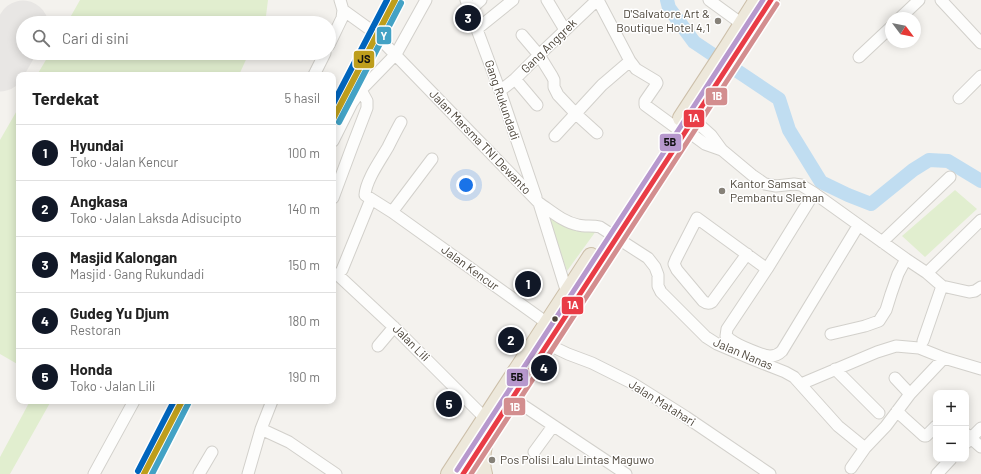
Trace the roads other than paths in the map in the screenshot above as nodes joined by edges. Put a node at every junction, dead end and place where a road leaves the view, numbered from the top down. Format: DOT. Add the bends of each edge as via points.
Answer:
graph roads {
  1 [pos="426,0"];
  2 [pos="481,0"];
  3 [pos="513,0"];
  4 [pos="547,0"];
  5 [pos="598,0"];
  6 [pos="709,0"];
  7 [pos="757,0"];
  8 [pos="771,0"];
  9 [pos="919,0"];
  10 [pos="942,0"];
  11 [pos="341,5"];
  12 [pos="468,5"];
  13 [pos="906,12"];
  14 [pos="742,24"];
  15 [pos="477,29"];
  16 [pos="565,30"];
  17 [pos="336,31"];
  18 [pos="885,33"];
  19 [pos="522,34"];
  20 [pos="981,43"];
  21 [pos="733,49"];
  22 [pos="396,54"];
  23 [pos="539,55"];
  24 [pos="859,57"];
  25 [pos="322,60"];
  26 [pos="630,61"];
  27 [pos="316,72"];
  28 [pos="981,76"];
  29 [pos="515,79"];
  30 [pos="361,90"];
  31 [pos="500,90"];
  32 [pos="959,98"];
  33 [pos="537,105"];
  34 [pos="576,114"];
  35 [pos="401,122"];
  36 [pos="685,125"];
  37 [pos="597,133"];
  38 [pos="336,135"];
  39 [pos="555,136"];
  40 [pos="432,159"];
  41 [pos="950,177"];
  42 [pos="336,190"];
  43 [pos="814,194"];
  44 [pos="371,199"];
  45 [pos="538,201"];
  46 [pos="392,212"];
  47 [pos="981,220"];
  48 [pos="858,226"];
  49 [pos="612,234"];
  50 [pos="882,242"];
  51 [pos="747,254"];
  52 [pos="906,260"];
  53 [pos="766,269"];
  54 [pos="336,272"];
  55 [pos="927,273"];
  56 [pos="942,286"];
  57 [pos="981,287"];
  58 [pos="572,296"];
  59 [pos="547,323"];
  60 [pos="394,327"];
  61 [pos="831,334"];
  62 [pos="923,341"];
  63 [pos="547,344"];
  64 [pos="378,346"];
  65 [pos="944,358"];
  66 [pos="836,369"];
  67 [pos="981,370"];
  68 [pos="895,378"];
  69 [pos="801,384"];
  70 [pos="910,394"];
  71 [pos="512,398"];
  72 [pos="132,404"];
  73 [pos="271,404"];
  74 [pos="897,411"];
  75 [pos="879,413"];
  76 [pos="485,418"];
  77 [pos="553,426"];
  78 [pos="981,428"];
  79 [pos="261,429"];
  80 [pos="933,429"];
  81 [pos="969,438"];
  82 [pos="969,440"];
  83 [pos="484,441"];
  84 [pos="981,447"];
  85 [pos="866,448"];
  86 [pos="212,452"];
  87 [pos="534,452"];
  88 [pos="948,462"];
  89 [pos="851,468"];
  90 [pos="460,471"];
  91 [pos="94,474"];
  92 [pos="199,474"];
  93 [pos="248,474"];
  94 [pos="336,474"];
  95 [pos="484,474"];
  96 [pos="626,474"];
  97 [pos="770,474"];
  98 [pos="937,474"];
  1 -- 22 [label="street"];
  2 -- 12 [label="street"];
  3 -- 15 [label="street"];
  4 -- 16 [label="street"];
  5 -- 16 [label="street, Gang Anggrek"];
  5 -- 26 [label="street"];
  6 -- 14 [label="street"];
  7 -- 14 [label="highway"];
  8 -- 21 [label="highway"];
  9 -- 13 [label="street"];
  10 -- 20 [label="street"];
  11 -- 17 [label="street" via="342,18"];
  11 -- 22 [label="street, Jalan Marsma TNI Dewanto"];
  12 -- 15 [label="street, Gang Rukundadi"];
  14 -- 21 [label="highway"];
  15 -- 31 [label="street, Gang Rukundadi"];
  16 -- 23 [label="street, Gang Anggrek"];
  18 -- 24 [label="street"];
  19 -- 23 [label="street"];
  21 -- 36 [label="highway"];
  22 -- 30 [label="street"];
  22 -- 45 [label="street, Jalan Marsma TNI Dewanto"];
  23 -- 29 [label="street, Gang Anggrek"];
  23 -- 34 [label="street" via="554,80 555,91"];
  25 -- 27 [label="street"];
  26 -- 34 [label="street" via="602,85"];
  26 -- 36 [label="street" via="636,68 656,80 657,83 645,105"];
  28 -- 32 [label="street"];
  29 -- 31 [label="street, Gang Anggrek"];
  29 -- 33 [label="street"];
  30 -- 38 [label="street"];
  30 -- 42 [label="street" via="367,100 366,108"];
  31 -- 45 [label="street, Gang Rukundadi"];
  34 -- 37 [label="street"];
  34 -- 39 [label="street"];
  35 -- 44 [label="street" via="365,189 365,195"];
  36 -- 43 [label="street" via="712,136 722,150 765,184 794,184"];
  36 -- 49 [label="highway"];
  40 -- 46 [label="street"];
  41 -- 50 [label="street"];
  43 -- 48 [label="street"];
  43 -- 53 [label="street"];
  44 -- 46 [label="street, Jalan Kencur"];
  44 -- 54 [label="street"];
  45 -- 49 [label="street, Jalan Nanas" via="564,220 578,225 600,227"];
  45 -- 58 [label="street, Jalan Marsma TNI Dewanto"];
  46 -- 59 [label="street, Jalan Kencur"];
  47 -- 55 [label="street"];
  48 -- 50 [label="street"];
  48 -- 53 [label="street" via="782,351 773,356 761,354 726,336 726,329"];
  49 -- 58 [label="highway"];
  49 -- 69 [label="street, Jalan Nanas" via="648,258 655,267 661,292 706,337 785,372"];
  50 -- 52 [label="street"];
  51 -- 51 [label="street" via="709,304 703,302 674,264 696,218"];
  51 -- 53 [label="street"];
  52 -- 55 [label="street"];
  52 -- 61 [label="street" via="879,321"];
  54 -- 60 [label="street, Jalan Lili"];
  55 -- 56 [label="street"];
  56 -- 57 [label="street" via="969,292"];
  56 -- 62 [label="street"];
  58 -- 59 [label="highway"];
  58 -- 63 [label="highway"];
  59 -- 76 [label="highway"];
  60 -- 64 [label="street"];
  60 -- 76 [label="street, Jalan Lili"];
  63 -- 71 [label="highway"];
  63 -- 97 [label="street, Jalan Matahari" via="632,383"];
  65 -- 66 [label="street" via="919,348 896,346"];
  65 -- 67 [label="street"];
  65 -- 70 [label="street"];
  66 -- 69 [label="street"];
  66 -- 75 [label="street"];
  68 -- 70 [label="street"];
  69 -- 85 [label="street, Jalan Nanas" via="838,426"];
  70 -- 74 [label="street"];
  71 -- 77 [label="street"];
  71 -- 83 [label="highway"];
  72 -- 91 [label="street"];
  73 -- 79 [label="street"];
  74 -- 80 [label="street" via="924,436"];
  74 -- 85 [label="street"];
  76 -- 90 [label="highway"];
  77 -- 87 [label="street"];
  77 -- 96 [label="street"];
  78 -- 81 [label="street"];
  79 -- 93 [label="street"];
  79 -- 94 [label="street" via="289,442"];
  82 -- 84 [label="street"];
  83 -- 90 [label="highway"];
  83 -- 95 [label="highway"];
  85 -- 89 [label="street"];
  86 -- 92 [label="street"];
  88 -- 98 [label="street"];
}
